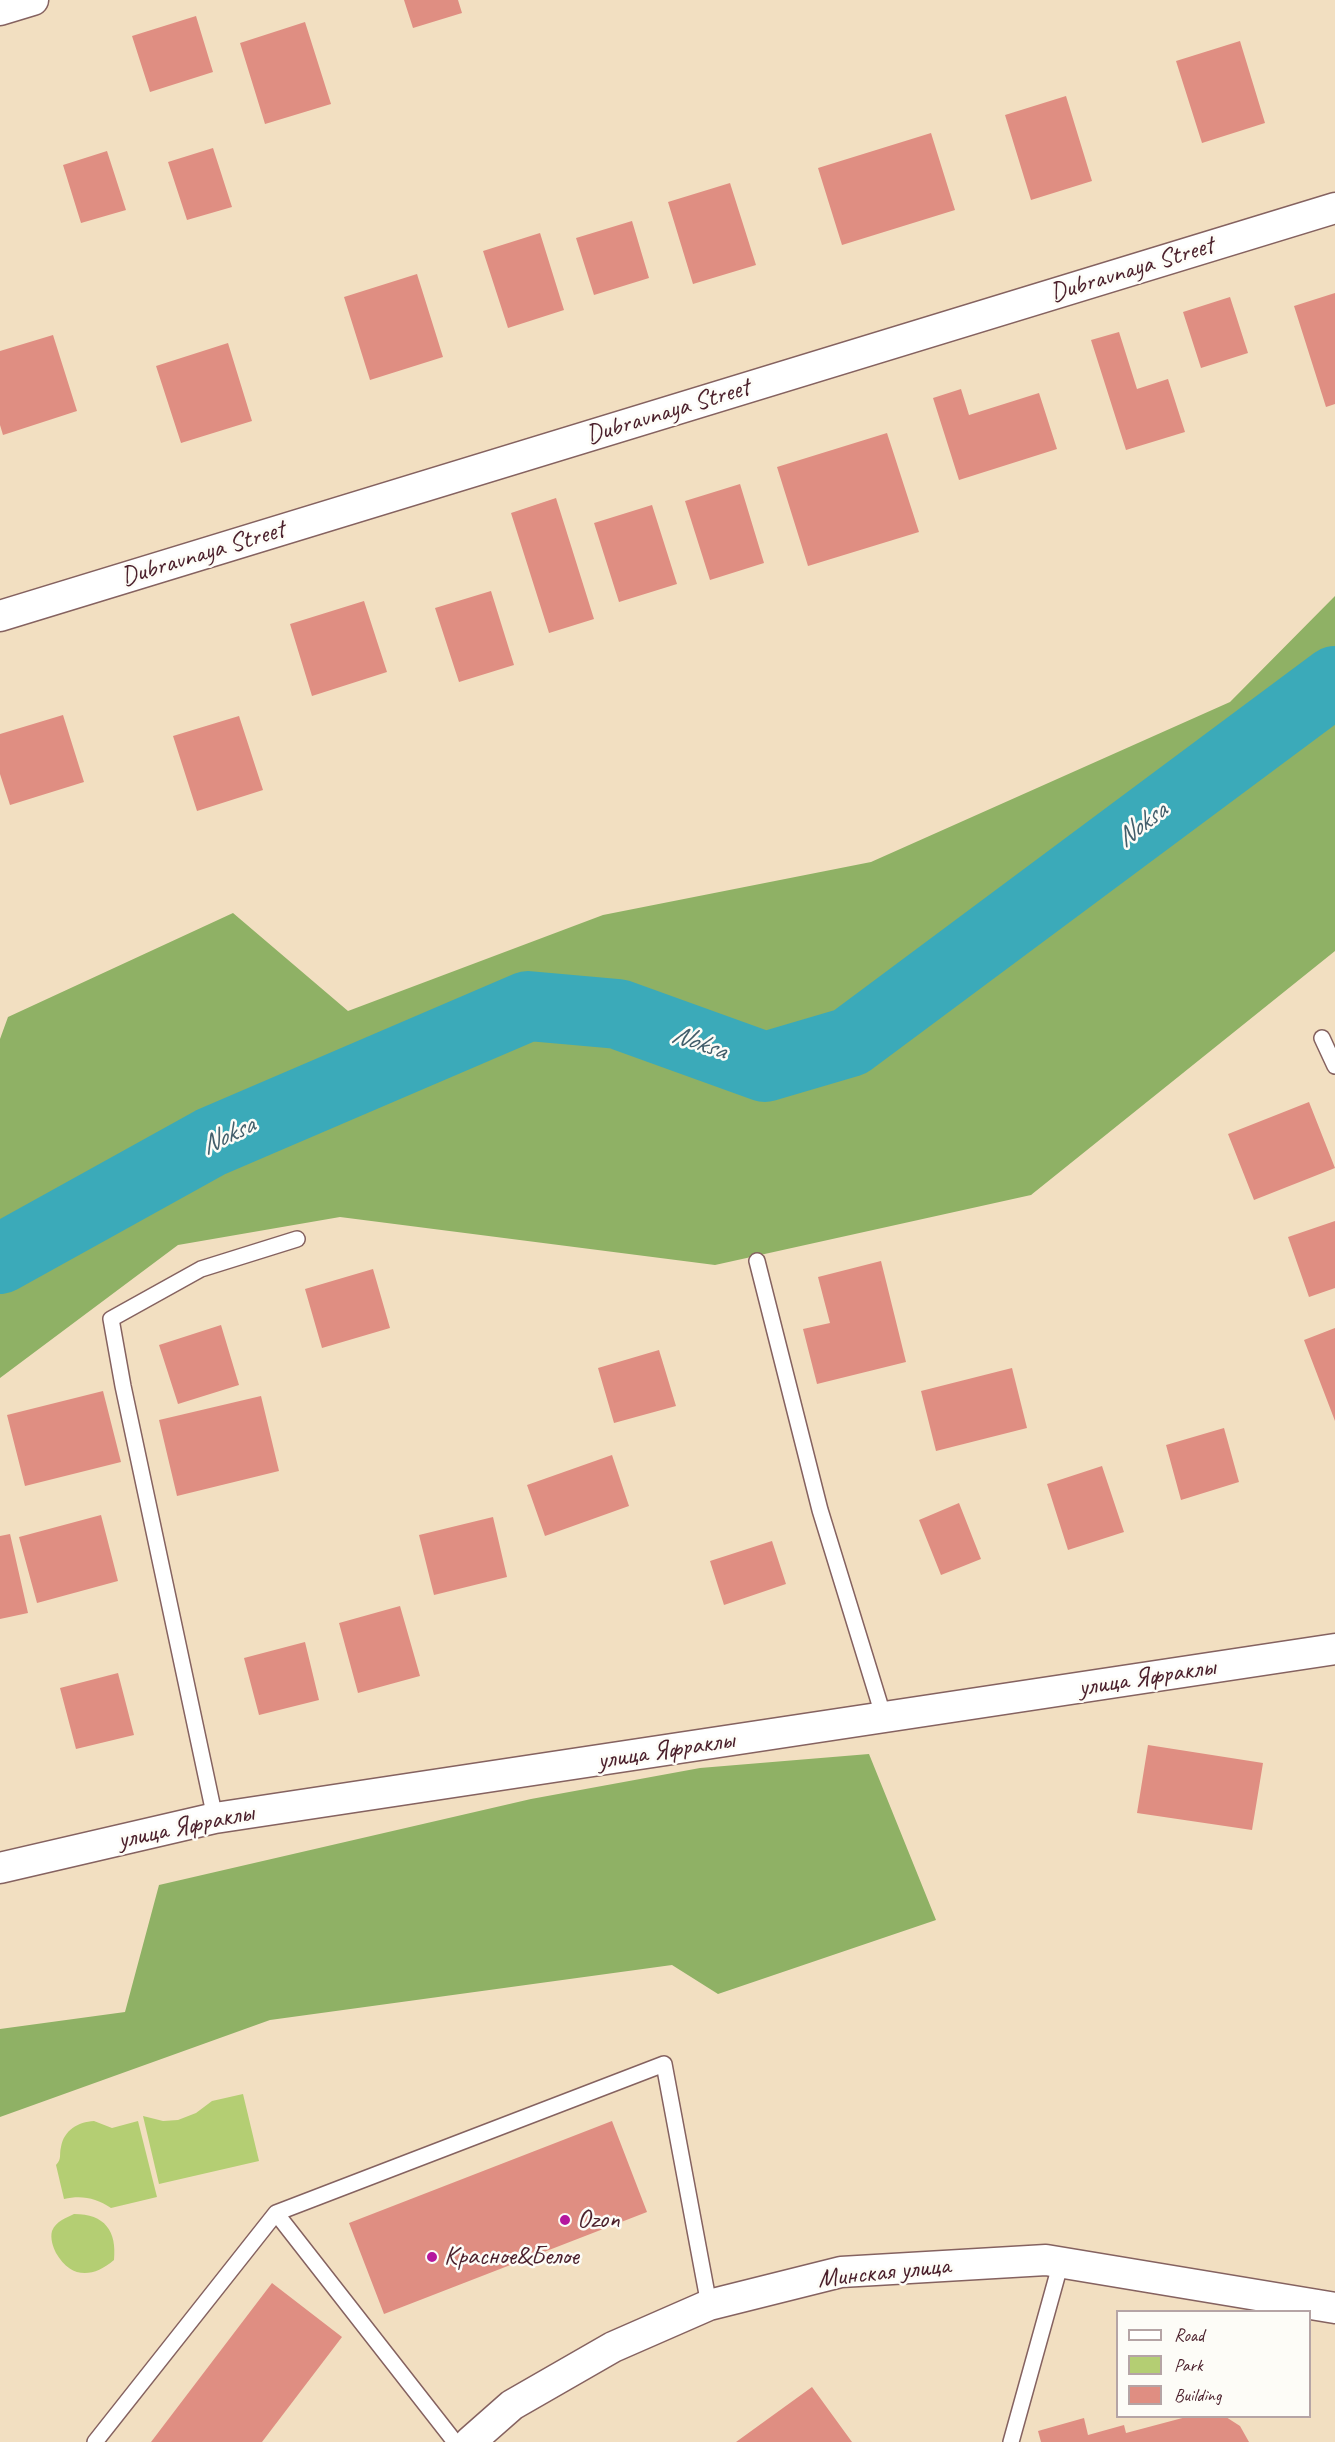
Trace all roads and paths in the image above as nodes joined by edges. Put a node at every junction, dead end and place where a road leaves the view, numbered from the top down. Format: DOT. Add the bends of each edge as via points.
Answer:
graph roads {
  1 [pos="33,0"];
  2 [pos="0,10"];
  3 [pos="1335,208"];
  4 [pos="0,616"];
  5 [pos="1322,1038"];
  6 [pos="1335,1066"];
  7 [pos="297,1239"];
  8 [pos="757,1260"];
  9 [pos="1335,1650"];
  10 [pos="884,1718"];
  11 [pos="215,1818"];
  12 [pos="0,1868"];
  13 [pos="276,2213"];
  14 [pos="1061,2262"];
  15 [pos="710,2305"];
  16 [pos="1335,2308"];
  17 [pos="95,2442"];
  18 [pos="455,2442"];
  19 [pos="470,2442"];
  20 [pos="1011,2442"];
  1 -- 2 [label="street"];
  3 -- 4 [label="street, Dubravnaya Street"];
  5 -- 6 [label="lane"];
  7 -- 11 [label="lane" via="201,1269 111,1319"];
  8 -- 10 [label="lane" via="820,1510"];
  9 -- 10 [label="street, улица Яфраклы"];
  10 -- 11 [label="street, улица Яфраклы"];
  11 -- 12 [label="street, улица Яфраклы"];
  13 -- 15 [label="lane" via="664,2064"];
  13 -- 17 [label="lane"];
  13 -- 18 [label="lane"];
  14 -- 15 [label="street, Минская улица" via="841,2272"];
  14 -- 16 [label="street, Минская улица"];
  14 -- 20 [label="lane"];
  15 -- 19 [label="street, Минская улица" via="613,2347 512,2405"];
}
